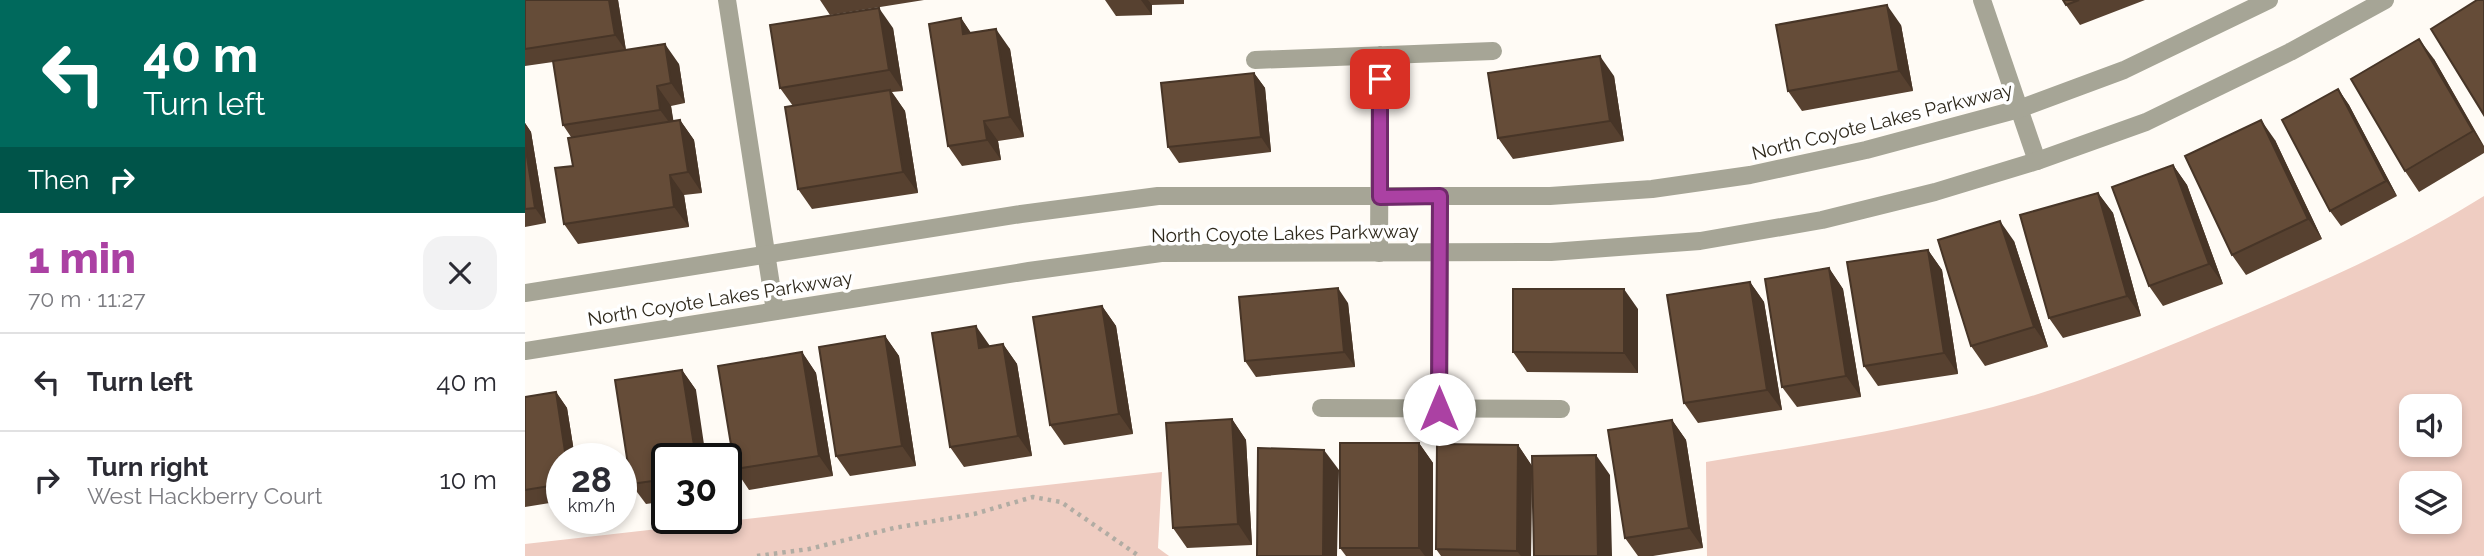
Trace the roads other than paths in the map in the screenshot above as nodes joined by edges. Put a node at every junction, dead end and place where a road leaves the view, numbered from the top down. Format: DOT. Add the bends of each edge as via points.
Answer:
graph roads {
  1 [pos="727,0"];
  2 [pos="1982,0"];
  3 [pos="2269,0"];
  4 [pos="2385,0"];
  5 [pos="1493,51"];
  6 [pos="1380,55"];
  7 [pos="1255,60"];
  8 [pos="2019,109"];
  9 [pos="2038,161"];
  10 [pos="1440,196"];
  11 [pos="1380,197"];
  12 [pos="1379,253"];
  13 [pos="1439,253"];
  14 [pos="767,254"];
  15 [pos="525,293"];
  16 [pos="775,311"];
  17 [pos="525,351"];
  18 [pos="1321,408"];
  19 [pos="1439,409"];
  20 [pos="1561,409"];
  1 -- 14 [label="street"];
  2 -- 8 [label="street"];
  3 -- 8 [label="street, North Coyote Lakes Parkwway" via="2124,70"];
  4 -- 9 [label="street, North Coyote Lakes Parkwway" via="2145,122"];
  5 -- 6 [label="street"];
  6 -- 7 [label="street"];
  6 -- 11 [label="street"];
  8 -- 9 [label="street"];
  8 -- 10 [label="street, North Coyote Lakes Parkwway" via="1809,164 1693,184 1562,195"];
  9 -- 13 [label="street, North Coyote Lakes Parkwway" via="1822,220 1700,241 1552,252"];
  10 -- 11 [label="street, North Coyote Lakes Parkwway"];
  10 -- 13 [label="street"];
  11 -- 12 [label="street"];
  11 -- 14 [label="street, North Coyote Lakes Parkwway" via="1158,196"];
  12 -- 13 [label="street, North Coyote Lakes Parkwway"];
  12 -- 16 [label="street, North Coyote Lakes Parkwway" via="1161,253"];
  13 -- 19 [label="street"];
  14 -- 15 [label="street, North Coyote Lakes Parkwway"];
  14 -- 16 [label="street"];
  16 -- 17 [label="street, North Coyote Lakes Parkwway"];
  18 -- 19 [label="street"];
  19 -- 20 [label="street"];
}
